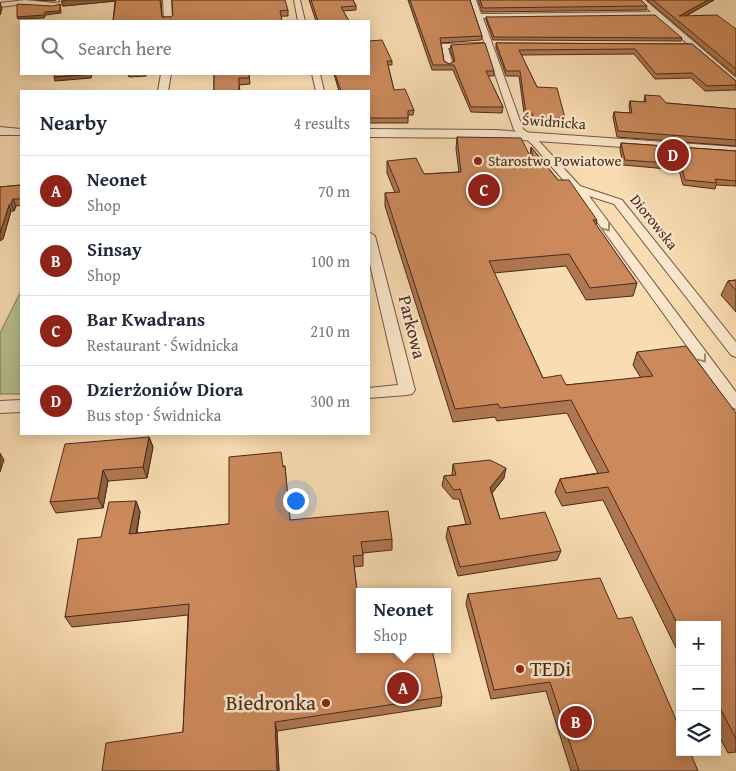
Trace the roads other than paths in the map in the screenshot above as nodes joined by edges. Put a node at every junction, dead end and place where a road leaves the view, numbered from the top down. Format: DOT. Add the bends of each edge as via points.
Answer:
graph roads {
  1 [pos="36,0"];
  2 [pos="63,0"];
  3 [pos="167,0"];
  4 [pos="297,0"];
  5 [pos="473,0"];
  6 [pos="641,0"];
  7 [pos="25,3"];
  8 [pos="0,5"];
  9 [pos="657,14"];
  10 [pos="479,16"];
  11 [pos="168,20"];
  12 [pos="302,20"];
  13 [pos="679,45"];
  14 [pos="693,45"];
  15 [pos="494,46"];
  16 [pos="449,66"];
  17 [pos="166,75"];
  18 [pos="316,75"];
  19 [pos="736,82"];
  20 [pos="163,90"];
  21 [pos="320,90"];
  22 [pos="0,132"];
  23 [pos="20,132"];
  24 [pos="370,133"];
  25 [pos="528,136"];
  26 [pos="736,151"];
  27 [pos="578,189"];
  28 [pos="605,197"];
  29 [pos="589,203"];
  30 [pos="370,240"];
  31 [pos="736,352"];
  32 [pos="370,393"];
  33 [pos="736,403"];
  34 [pos="20,406"];
  35 [pos="0,407"];
  1 -- 7 [label="street"];
  2 -- 7 [label="street" via="54,6"];
  3 -- 11 [label="street"];
  4 -- 12 [label="street"];
  5 -- 10 [label="street"];
  6 -- 9 [label="street"];
  7 -- 8 [label="street"];
  9 -- 10 [label="street"];
  9 -- 14 [label="street"];
  10 -- 15 [label="street"];
  13 -- 14 [label="street"];
  14 -- 19 [label="street"];
  15 -- 16 [label="street" via="444,46"];
  15 -- 25 [label="street" via="516,123 519,130"];
  17 -- 20 [label="street"];
  18 -- 21 [label="street"];
  22 -- 23 [label="street"];
  24 -- 25 [label="street, Świdnicka"];
  25 -- 26 [label="street, Świdnicka"];
  25 -- 27 [label="street"];
  27 -- 28 [label="street, Diorowska"];
  27 -- 29 [label="street"];
  28 -- 29 [label="street"];
  28 -- 31 [label="street, Diorowska" via="618,202"];
  29 -- 33 [label="street, one-way"];
  30 -- 32 [label="street, Parkowa" via="407,390"];
  34 -- 35 [label="street"];
}
